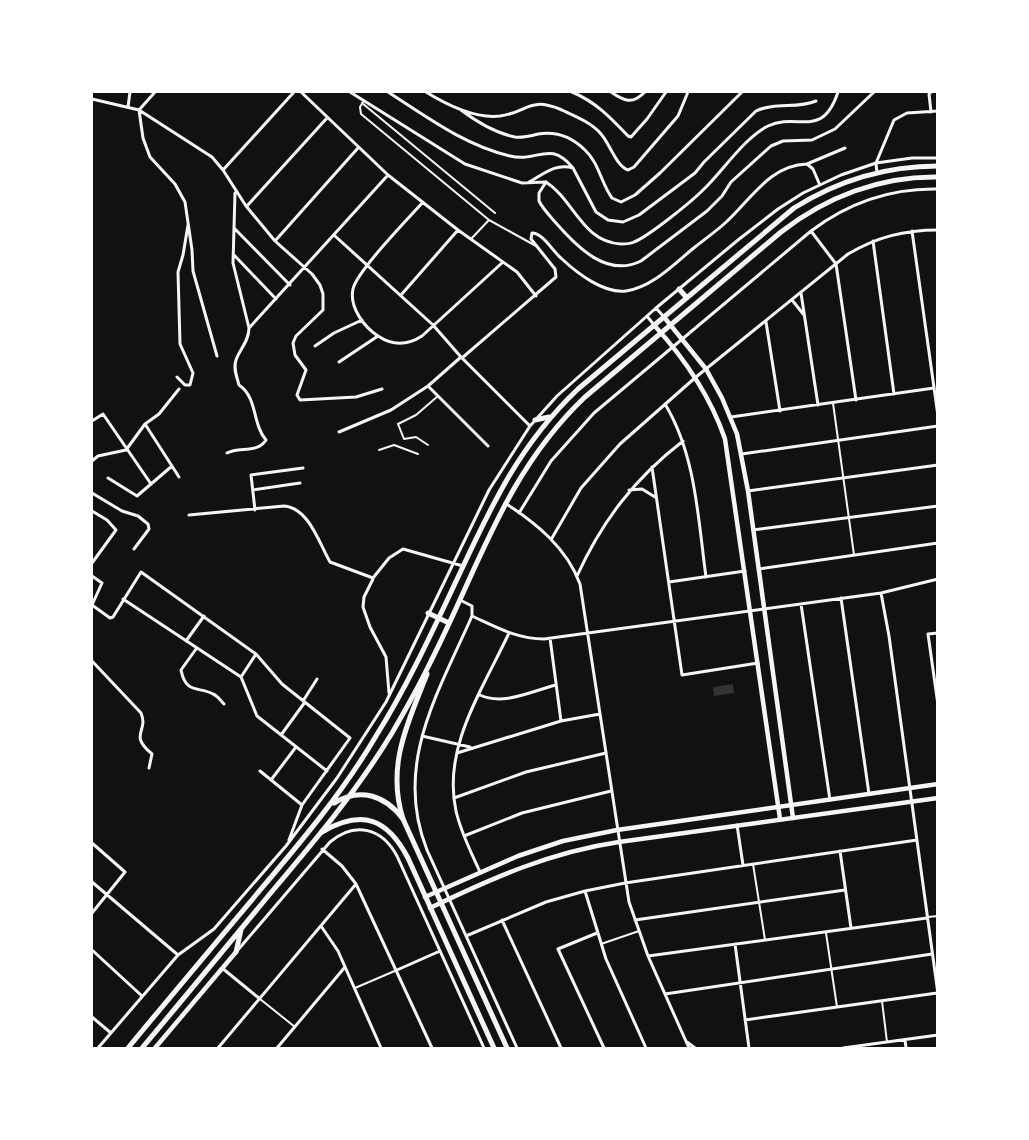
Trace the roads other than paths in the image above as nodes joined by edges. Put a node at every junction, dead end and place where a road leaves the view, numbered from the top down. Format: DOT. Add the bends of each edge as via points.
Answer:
graph roads {
  1 [pos="130,92"];
  2 [pos="155,92"];
  3 [pos="294,92"];
  4 [pos="301,92"];
  5 [pos="350,92"];
  6 [pos="388,92"];
  7 [pos="426,92"];
  8 [pos="572,92"];
  9 [pos="611,92"];
  10 [pos="645,92"];
  11 [pos="666,92"];
  12 [pos="688,92"];
  13 [pos="742,92"];
  14 [pos="838,92"];
  15 [pos="874,92"];
  16 [pos="931,92"];
  17 [pos="92,99"];
  18 [pos="816,100"];
  19 [pos="363,102"];
  20 [pos="128,107"];
  21 [pos="139,110"];
  22 [pos="461,110"];
  23 [pos="938,111"];
  24 [pos="931,112"];
  25 [pos="327,118"];
  26 [pos="358,148"];
  27 [pos="844,148"];
  28 [pos="938,158"];
  29 [pos="876,163"];
  30 [pos="807,164"];
  31 [pos="938,166"];
  32 [pos="573,168"];
  33 [pos="223,170"];
  34 [pos="878,172"];
  35 [pos="388,175"];
  36 [pos="938,177"];
  37 [pos="529,182"];
  38 [pos="546,182"];
  39 [pos="820,184"];
  40 [pos="938,189"];
  41 [pos="235,191"];
  42 [pos="423,202"];
  43 [pos="790,202"];
  44 [pos="246,206"];
  45 [pos="794,208"];
  46 [pos="495,213"];
  47 [pos="489,220"];
  48 [pos="188,221"];
  49 [pos="234,228"];
  50 [pos="458,230"];
  51 [pos="938,230"];
  52 [pos="811,231"];
  53 [pos="912,231"];
  54 [pos="335,236"];
  55 [pos="471,239"];
  56 [pos="275,241"];
  57 [pos="873,241"];
  58 [pos="536,246"];
  59 [pos="234,255"];
  60 [pos="503,262"];
  61 [pos="836,264"];
  62 [pos="368,266"];
  63 [pos="304,269"];
  64 [pos="290,285"];
  65 [pos="679,289"];
  66 [pos="801,293"];
  67 [pos="400,295"];
  68 [pos="536,296"];
  69 [pos="687,298"];
  70 [pos="276,299"];
  71 [pos="792,300"];
  72 [pos="656,308"];
  73 [pos="647,316"];
  74 [pos="805,316"];
  75 [pos="664,317"];
  76 [pos="362,320"];
  77 [pos="766,322"];
  78 [pos="433,325"];
  79 [pos="654,325"];
  80 [pos="671,326"];
  81 [pos="249,328"];
  82 [pos="662,334"];
  83 [pos="378,336"];
  84 [pos="682,339"];
  85 [pos="315,346"];
  86 [pos="673,347"];
  87 [pos="217,356"];
  88 [pos="462,357"];
  89 [pos="339,362"];
  90 [pos="938,364"];
  91 [pos="930,365"];
  92 [pos="706,369"];
  93 [pos="177,377"];
  94 [pos="696,377"];
  95 [pos="428,386"];
  96 [pos="934,388"];
  97 [pos="180,389"];
  98 [pos="382,389"];
  99 [pos="894,394"];
  100 [pos="438,396"];
  101 [pos="856,400"];
  102 [pos="833,403"];
  103 [pos="665,404"];
  104 [pos="818,405"];
  105 [pos="780,411"];
  106 [pos="551,416"];
  107 [pos="938,416"];
  108 [pos="731,417"];
  109 [pos="535,420"];
  110 [pos="92,421"];
  111 [pos="145,424"];
  112 [pos="530,426"];
  113 [pos="938,426"];
  114 [pos="339,432"];
  115 [pos="838,440"];
  116 [pos="683,441"];
  117 [pos="428,445"];
  118 [pos="488,446"];
  119 [pos="126,450"];
  120 [pos="379,450"];
  121 [pos="227,453"];
  122 [pos="418,454"];
  123 [pos="742,454"];
  124 [pos="92,461"];
  125 [pos="938,465"];
  126 [pos="172,466"];
  127 [pos="652,467"];
  128 [pos="303,468"];
  129 [pos="179,477"];
  130 [pos="108,478"];
  131 [pos="844,478"];
  132 [pos="494,482"];
  133 [pos="300,483"];
  134 [pos="151,484"];
  135 [pos="501,487"];
  136 [pos="253,490"];
  137 [pos="629,490"];
  138 [pos="748,491"];
  139 [pos="92,493"];
  140 [pos="656,499"];
  141 [pos="505,503"];
  142 [pos="938,506"];
  143 [pos="255,510"];
  144 [pos="92,511"];
  145 [pos="519,513"];
  146 [pos="189,514"];
  147 [pos="849,517"];
  148 [pos="753,530"];
  149 [pos="552,539"];
  150 [pos="938,543"];
  151 [pos="134,549"];
  152 [pos="854,555"];
  153 [pos="453,562"];
  154 [pos="92,563"];
  155 [pos="463,566"];
  156 [pos="759,569"];
  157 [pos="745,571"];
  158 [pos="92,576"];
  159 [pos="577,576"];
  160 [pos="706,577"];
  161 [pos="374,578"];
  162 [pos="938,579"];
  163 [pos="669,582"];
  164 [pos="881,592"];
  165 [pos="842,598"];
  166 [pos="123,599"];
  167 [pos="460,600"];
  168 [pos="801,603"];
  169 [pos="764,609"];
  170 [pos="751,610"];
  171 [pos="428,613"];
  172 [pos="204,616"];
  173 [pos="472,616"];
  174 [pos="439,618"];
  175 [pos="674,621"];
  176 [pos="449,623"];
  177 [pos="509,633"];
  178 [pos="588,633"];
  179 [pos="938,633"];
  180 [pos="550,638"];
  181 [pos="186,641"];
  182 [pos="196,649"];
  183 [pos="256,654"];
  184 [pos="92,661"];
  185 [pos="432,661"];
  186 [pos="758,663"];
  187 [pos="241,677"];
  188 [pos="317,679"];
  189 [pos="556,684"];
  190 [pos="480,694"];
  191 [pos="389,695"];
  192 [pos="304,702"];
  193 [pos="224,704"];
  194 [pos="938,705"];
  195 [pos="600,714"];
  196 [pos="561,721"];
  197 [pos="280,735"];
  198 [pos="422,736"];
  199 [pos="458,744"];
  200 [pos="296,747"];
  201 [pos="472,748"];
  202 [pos="456,753"];
  203 [pos="606,753"];
  204 [pos="149,768"];
  205 [pos="260,771"];
  206 [pos="327,771"];
  207 [pos="271,780"];
  208 [pos="938,784"];
  209 [pos="909,788"];
  210 [pos="612,791"];
  211 [pos="868,794"];
  212 [pos="350,796"];
  213 [pos="454,798"];
  214 [pos="938,798"];
  215 [pos="830,800"];
  216 [pos="911,801"];
  217 [pos="302,805"];
  218 [pos="792,805"];
  219 [pos="330,806"];
  220 [pos="778,807"];
  221 [pos="793,818"];
  222 [pos="403,819"];
  223 [pos="780,819"];
  224 [pos="737,825"];
  225 [pos="311,829"];
  226 [pos="617,830"];
  227 [pos="321,834"];
  228 [pos="464,837"];
  229 [pos="916,840"];
  230 [pos="619,842"];
  231 [pos="92,843"];
  232 [pos="287,844"];
  233 [pos="322,849"];
  234 [pos="293,851"];
  235 [pos="840,851"];
  236 [pos="753,864"];
  237 [pos="743,865"];
  238 [pos="480,872"];
  239 [pos="92,882"];
  240 [pos="625,882"];
  241 [pos="356,884"];
  242 [pos="444,888"];
  243 [pos="845,890"];
  244 [pos="585,891"];
  245 [pos="436,892"];
  246 [pos="107,895"];
  247 [pos="425,897"];
  248 [pos="449,898"];
  249 [pos="417,901"];
  250 [pos="759,902"];
  251 [pos="441,903"];
  252 [pos="430,908"];
  253 [pos="422,911"];
  254 [pos="92,913"];
  255 [pos="938,916"];
  256 [pos="927,918"];
  257 [pos="502,920"];
  258 [pos="635,920"];
  259 [pos="321,926"];
  260 [pos="851,928"];
  261 [pos="241,929"];
  262 [pos="639,931"];
  263 [pos="826,932"];
  264 [pos="597,933"];
  265 [pos="466,936"];
  266 [pos="765,940"];
  267 [pos="601,944"];
  268 [pos="735,944"];
  269 [pos="92,950"];
  270 [pos="440,951"];
  271 [pos="236,952"];
  272 [pos="932,954"];
  273 [pos="178,955"];
  274 [pos="648,956"];
  275 [pos="345,966"];
  276 [pos="222,968"];
  277 [pos="831,969"];
  278 [pos="397,970"];
  279 [pos="740,982"];
  280 [pos="354,988"];
  281 [pos="665,994"];
  282 [pos="938,994"];
  283 [pos="142,996"];
  284 [pos="260,999"];
  285 [pos="882,1001"];
  286 [pos="837,1007"];
  287 [pos="92,1017"];
  288 [pos="745,1020"];
  289 [pos="295,1027"];
  290 [pos="111,1033"];
  291 [pos="938,1035"];
  292 [pos="685,1040"];
  293 [pos="905,1040"];
  294 [pos="887,1042"];
  295 [pos="866,1047"];
  296 [pos="98,1048"];
  297 [pos="128,1048"];
  298 [pos="142,1048"];
  299 [pos="155,1048"];
  300 [pos="218,1048"];
  301 [pos="277,1048"];
  302 [pos="381,1048"];
  303 [pos="432,1048"];
  304 [pos="484,1048"];
  305 [pos="494,1048"];
  306 [pos="507,1048"];
  307 [pos="517,1048"];
  308 [pos="561,1048"];
  309 [pos="604,1048"];
  310 [pos="646,1048"];
  311 [pos="689,1048"];
  312 [pos="695,1048"];
  313 [pos="749,1048"];
  314 [pos="843,1048"];
  315 [pos="906,1048"];
  1 -- 20 [label="street"];
  2 -- 21 [label="street"];
  3 -- 33 [label="street"];
  4 -- 25 [label="street"];
  5 -- 19 [label="street"];
  6 -- 32 [label="street" via="477,147 520,158 555,153"];
  7 -- 22 [label="street"];
  8 -- 11 [label="street" via="602,109 631,137"];
  9 -- 10 [label="street" via="632,101"];
  12 -- 22 [label="street" via="678,116 628,170 601,133 561,110 543,104 490,116"];
  13 -- 22 [label="street" via="660,173 621,202 612,198 593,158 574,141 550,133 513,136 480,124"];
  14 -- 38 [label="street" via="831,109 821,117 766,127 703,190 629,244 608,242 592,233"];
  15 -- 38 [label="street" via="835,129 812,140 783,141 771,146 731,182 707,211 630,266 602,262 573,243 539,201"];
  16 -- 24 [label="street"];
  17 -- 20 [label="street"];
  18 -- 32 [label="street" via="809,104 765,106 756,111 695,173 639,215 623,222 608,220 596,212"];
  19 -- 37 [label="street" via="465,164"];
  19 -- 46 [label="street"];
  19 -- 47 [label="street" via="361,114"];
  20 -- 21 [label="street"];
  21 -- 33 [label="street" via="212,158"];
  21 -- 48 [label="street" via="150,157 175,184 185,201"];
  23 -- 24 [label="street"];
  24 -- 29 [label="street" via="907,113 894,120"];
  25 -- 26 [label="street"];
  25 -- 44 [label="street"];
  26 -- 35 [label="street"];
  26 -- 56 [label="street"];
  27 -- 30 [label="street"];
  28 -- 29 [label="street"];
  29 -- 34 [label="street"];
  29 -- 39 [label="street"];
  30 -- 39 [label="street"];
  30 -- 58 [label="street" via="792,166 774,176 725,223 639,288 617,291 599,285 562,260 534,232 531,237"];
  31 -- 34 [label="main road"];
  32 -- 37 [label="street" via="555,167"];
  33 -- 41 [label="street"];
  34 -- 45 [label="main road" via="831,188"];
  35 -- 42 [label="street"];
  35 -- 54 [label="street"];
  36 -- 80 [label="main road" via="878,184 812,210"];
  37 -- 38 [label="street"];
  39 -- 43 [label="street"];
  40 -- 52 [label="street" via="903,191 867,200"];
  41 -- 44 [label="street"];
  41 -- 49 [label="street"];
  42 -- 50 [label="street"];
  42 -- 62 [label="street"];
  43 -- 45 [label="main road"];
  43 -- 65 [label="street"];
  44 -- 56 [label="street"];
  45 -- 69 [label="main road"];
  47 -- 55 [label="street"];
  47 -- 58 [label="street"];
  48 -- 87 [label="street" via="193,271"];
  48 -- 93 [label="street" via="178,272 180,344 193,373 190,385"];
  49 -- 59 [label="street"];
  49 -- 64 [label="street"];
  50 -- 55 [label="street"];
  50 -- 67 [label="street"];
  51 -- 53 [label="street"];
  52 -- 61 [label="street"];
  52 -- 84 [label="street"];
  53 -- 57 [label="street"];
  53 -- 91 [label="street"];
  54 -- 62 [label="street"];
  54 -- 63 [label="street"];
  55 -- 60 [label="street"];
  56 -- 63 [label="street"];
  57 -- 61 [label="street"];
  57 -- 99 [label="street"];
  58 -- 68 [label="street" via="555,269 556,277"];
  59 -- 70 [label="street"];
  59 -- 81 [label="street"];
  60 -- 68 [label="street" via="523,277"];
  60 -- 78 [label="street"];
  61 -- 66 [label="street"];
  61 -- 101 [label="street"];
  62 -- 67 [label="street"];
  62 -- 76 [label="street" via="353,291"];
  63 -- 64 [label="street"];
  63 -- 98 [label="street" via="320,285 324,305 292,343 306,370 298,398 356,397"];
  64 -- 70 [label="street"];
  65 -- 69 [label="main road"];
  65 -- 72 [label="street"];
  66 -- 71 [label="street"];
  66 -- 74 [label="street"];
  67 -- 78 [label="street"];
  68 -- 88 [label="street"];
  69 -- 75 [label="main road"];
  70 -- 81 [label="street"];
  71 -- 74 [label="street"];
  71 -- 77 [label="street"];
  72 -- 73 [label="street"];
  72 -- 75 [label="street"];
  73 -- 79 [label="street"];
  73 -- 109 [label="street"];
  74 -- 104 [label="street"];
  75 -- 79 [label="main road"];
  75 -- 80 [label="street"];
  76 -- 83 [label="street"];
  76 -- 85 [label="street"];
  77 -- 92 [label="street"];
  77 -- 105 [label="street"];
  78 -- 83 [label="street" via="422,336 406,343"];
  78 -- 88 [label="street"];
  79 -- 82 [label="street"];
  79 -- 106 [label="main road"];
  80 -- 82 [label="main road"];
  80 -- 84 [label="street"];
  81 -- 121 [label="street" via="235,369 239,386 248,392 261,436 266,440 255,449 234,448"];
  82 -- 86 [label="street"];
  82 -- 141 [label="main road" via="567,415 529,463"];
  83 -- 89 [label="street"];
  84 -- 86 [label="street"];
  84 -- 92 [label="street"];
  86 -- 94 [label="street"];
  86 -- 145 [label="street" via="580,427 551,461"];
  88 -- 95 [label="street"];
  88 -- 112 [label="street"];
  90 -- 91 [label="street"];
  91 -- 96 [label="street"];
  92 -- 94 [label="street"];
  92 -- 108 [label="street"];
  94 -- 103 [label="street"];
  94 -- 157 [label="street" via="725,439"];
  95 -- 100 [label="street"];
  95 -- 114 [label="street" via="392,410"];
  96 -- 99 [label="street"];
  96 -- 107 [label="street"];
  97 -- 111 [label="street"];
  99 -- 101 [label="street"];
  100 -- 117 [label="street" via="398,424 405,439 416,437"];
  100 -- 118 [label="street"];
  101 -- 102 [label="street"];
  102 -- 104 [label="street"];
  102 -- 115 [label="street"];
  103 -- 116 [label="street"];
  103 -- 149 [label="street" via="599,465"];
  104 -- 105 [label="street"];
  105 -- 108 [label="street"];
  106 -- 109 [label="main road"];
  106 -- 135 [label="main road"];
  108 -- 123 [label="street"];
  109 -- 112 [label="street"];
  110 -- 119 [label="street" via="103,414"];
  111 -- 119 [label="street"];
  111 -- 126 [label="street"];
  112 -- 132 [label="street"];
  113 -- 115 [label="street"];
  115 -- 123 [label="street"];
  115 -- 131 [label="street"];
  116 -- 127 [label="street"];
  116 -- 160 [label="street"];
  119 -- 124 [label="street"];
  119 -- 134 [label="street"];
  120 -- 122 [label="street" via="394,445"];
  123 -- 138 [label="street"];
  125 -- 131 [label="street"];
  126 -- 129 [label="street"];
  126 -- 134 [label="street"];
  127 -- 137 [label="street"];
  127 -- 140 [label="street"];
  128 -- 136 [label="street" via="251,475"];
  130 -- 134 [label="street" via="137,496"];
  131 -- 138 [label="street"];
  131 -- 147 [label="street"];
  132 -- 135 [label="main road"];
  132 -- 153 [label="street"];
  133 -- 136 [label="street"];
  135 -- 155 [label="main road"];
  136 -- 143 [label="street"];
  137 -- 140 [label="street" via="642,489"];
  137 -- 159 [label="street" via="602,526"];
  138 -- 148 [label="street"];
  139 -- 151 [label="street" via="148,524"];
  140 -- 163 [label="street"];
  141 -- 145 [label="street"];
  141 -- 167 [label="main road"];
  142 -- 147 [label="street"];
  143 -- 146 [label="street"];
  143 -- 161 [label="street" via="296,508 330,562"];
  144 -- 154 [label="street" via="116,531"];
  145 -- 149 [label="street"];
  147 -- 148 [label="street"];
  147 -- 152 [label="street"];
  148 -- 156 [label="street"];
  149 -- 159 [label="street"];
  150 -- 152 [label="street"];
  152 -- 156 [label="street"];
  153 -- 155 [label="street"];
  153 -- 161 [label="street" via="403,549 388,558"];
  153 -- 171 [label="street"];
  155 -- 174 [label="main road"];
  156 -- 169 [label="street"];
  157 -- 160 [label="street"];
  157 -- 170 [label="street"];
  158 -- 166 [label="street" via="102,583 92,605 110,618"];
  159 -- 178 [label="street"];
  160 -- 163 [label="street"];
  161 -- 191 [label="street" via="363,607 386,657"];
  162 -- 164 [label="street"];
  163 -- 175 [label="street"];
  164 -- 165 [label="street"];
  164 -- 209 [label="street"];
  165 -- 168 [label="street"];
  165 -- 211 [label="street"];
  166 -- 172 [label="street" via="141,572"];
  166 -- 181 [label="street"];
  167 -- 173 [label="street" via="472,606"];
  167 -- 176 [label="main road"];
  168 -- 169 [label="street"];
  168 -- 215 [label="street"];
  169 -- 170 [label="street"];
  169 -- 218 [label="street"];
  170 -- 175 [label="street"];
  170 -- 186 [label="street"];
  171 -- 174 [label="main road"];
  171 -- 191 [label="street"];
  172 -- 181 [label="street"];
  172 -- 183 [label="street"];
  173 -- 177 [label="street"];
  173 -- 198 [label="street"];
  174 -- 176 [label="main road"];
  174 -- 219 [label="main road" via="388,717"];
  175 -- 178 [label="street"];
  175 -- 186 [label="street" via="682,675"];
  176 -- 185 [label="main road"];
  177 -- 180 [label="street"];
  177 -- 190 [label="street"];
  178 -- 180 [label="street"];
  178 -- 195 [label="street"];
  179 -- 194 [label="street" via="928,634"];
  180 -- 189 [label="street"];
  181 -- 182 [label="street"];
  182 -- 187 [label="street"];
  182 -- 193 [label="street" via="181,670 187,684 213,694"];
  183 -- 187 [label="street"];
  183 -- 192 [label="street"];
  184 -- 204 [label="street" via="141,713 143,724 139,734 142,745 152,754"];
  185 -- 212 [label="main road"];
  185 -- 222 [label="main road" via="397,762 396,790"];
  186 -- 220 [label="street"];
  187 -- 197 [label="street" via="256,716"];
  188 -- 192 [label="street"];
  189 -- 190 [label="street" via="501,700"];
  189 -- 196 [label="street"];
  190 -- 199 [label="street"];
  191 -- 232 [label="street" via="349,761"];
  192 -- 197 [label="street"];
  192 -- 206 [label="street" via="350,738"];
  195 -- 196 [label="street"];
  195 -- 203 [label="street"];
  196 -- 201 [label="street"];
  197 -- 200 [label="street"];
  198 -- 199 [label="street"];
  198 -- 242 [label="street" via="414,782 417,820"];
  199 -- 201 [label="street"];
  199 -- 202 [label="street"];
  200 -- 206 [label="street"];
  200 -- 207 [label="street"];
  201 -- 202 [label="street"];
  202 -- 213 [label="street"];
  203 -- 210 [label="street"];
  203 -- 213 [label="street" via="526,772"];
  205 -- 207 [label="street"];
  206 -- 217 [label="street"];
  207 -- 217 [label="street"];
  208 -- 209 [label="street"];
  209 -- 211 [label="street"];
  209 -- 216 [label="street"];
  210 -- 226 [label="street"];
  210 -- 228 [label="street" via="522,813"];
  211 -- 215 [label="street"];
  212 -- 219 [label="main road"];
  212 -- 222 [label="main road" via="376,796"];
  212 -- 227 [label="main road"];
  213 -- 228 [label="street"];
  214 -- 216 [label="street"];
  215 -- 218 [label="street"];
  216 -- 221 [label="street"];
  216 -- 229 [label="street"];
  217 -- 232 [label="street"];
  218 -- 220 [label="street"];
  218 -- 221 [label="street"];
  219 -- 225 [label="main road"];
  220 -- 223 [label="street"];
  220 -- 226 [label="street"];
  221 -- 223 [label="street"];
  222 -- 245 [label="main road"];
  223 -- 224 [label="street"];
  224 -- 230 [label="street"];
  224 -- 237 [label="street"];
  225 -- 227 [label="main road"];
  225 -- 234 [label="main road"];
  226 -- 230 [label="street"];
  226 -- 238 [label="street" via="548,846"];
  227 -- 247 [label="main road" via="349,820 382,825 400,844"];
  227 -- 261 [label="main road"];
  228 -- 238 [label="street"];
  229 -- 235 [label="street"];
  229 -- 256 [label="street"];
  230 -- 240 [label="street"];
  230 -- 248 [label="street" via="539,860"];
  231 -- 246 [label="street" via="125,872"];
  232 -- 234 [label="main road"];
  232 -- 273 [label="street" via="214,929"];
  233 -- 241 [label="street"];
  233 -- 249 [label="street" via="349,831 380,835 392,847"];
  233 -- 271 [label="street"];
  234 -- 297 [label="main road"];
  235 -- 236 [label="street"];
  235 -- 243 [label="street"];
  236 -- 237 [label="street"];
  236 -- 250 [label="street"];
  237 -- 240 [label="street"];
  238 -- 242 [label="street"];
  239 -- 246 [label="street"];
  240 -- 244 [label="street"];
  240 -- 258 [label="street"];
  241 -- 259 [label="street"];
  241 -- 278 [label="street"];
  242 -- 245 [label="street"];
  242 -- 248 [label="street"];
  243 -- 250 [label="street"];
  243 -- 260 [label="street"];
  244 -- 257 [label="street"];
  244 -- 264 [label="street"];
  245 -- 247 [label="street"];
  245 -- 251 [label="main road"];
  246 -- 254 [label="street"];
  246 -- 273 [label="street"];
  247 -- 249 [label="street"];
  247 -- 252 [label="main road"];
  248 -- 251 [label="street"];
  248 -- 265 [label="street"];
  249 -- 253 [label="street"];
  250 -- 258 [label="street"];
  250 -- 266 [label="street"];
  251 -- 252 [label="street"];
  251 -- 306 [label="main road"];
  252 -- 253 [label="street"];
  252 -- 305 [label="main road"];
  253 -- 270 [label="street"];
  255 -- 256 [label="street"];
  256 -- 260 [label="street"];
  256 -- 272 [label="street"];
  257 -- 265 [label="street"];
  257 -- 308 [label="street"];
  258 -- 262 [label="street"];
  259 -- 275 [label="street"];
  259 -- 284 [label="street"];
  260 -- 263 [label="street"];
  261 -- 271 [label="main road"];
  261 -- 298 [label="main road"];
  262 -- 267 [label="street"];
  262 -- 274 [label="street"];
  263 -- 266 [label="street"];
  263 -- 277 [label="street"];
  264 -- 267 [label="street"];
  264 -- 309 [label="street" via="558,950"];
  265 -- 307 [label="street"];
  266 -- 268 [label="street"];
  267 -- 310 [label="street"];
  268 -- 274 [label="street"];
  268 -- 279 [label="street"];
  269 -- 283 [label="street"];
  270 -- 278 [label="street"];
  270 -- 304 [label="street"];
  271 -- 276 [label="street"];
  272 -- 277 [label="street"];
  272 -- 282 [label="street"];
  273 -- 283 [label="street"];
  274 -- 281 [label="street"];
  275 -- 280 [label="street"];
  275 -- 289 [label="street"];
  276 -- 284 [label="street"];
  276 -- 299 [label="street"];
  277 -- 279 [label="street"];
  277 -- 286 [label="street"];
  278 -- 280 [label="street"];
  278 -- 303 [label="street"];
  279 -- 281 [label="street"];
  279 -- 288 [label="street"];
  280 -- 302 [label="street"];
  281 -- 292 [label="street"];
  282 -- 285 [label="street"];
  283 -- 290 [label="street"];
  284 -- 289 [label="street"];
  284 -- 300 [label="street"];
  285 -- 286 [label="street"];
  285 -- 294 [label="street"];
  286 -- 288 [label="street"];
  287 -- 290 [label="street"];
  288 -- 313 [label="street"];
  289 -- 301 [label="street"];
  290 -- 296 [label="street"];
  291 -- 293 [label="street"];
  292 -- 311 [label="street"];
  292 -- 312 [label="street"];
  293 -- 294 [label="street"];
  293 -- 315 [label="street"];
  294 -- 295 [label="street"];
  295 -- 314 [label="street"];
}
